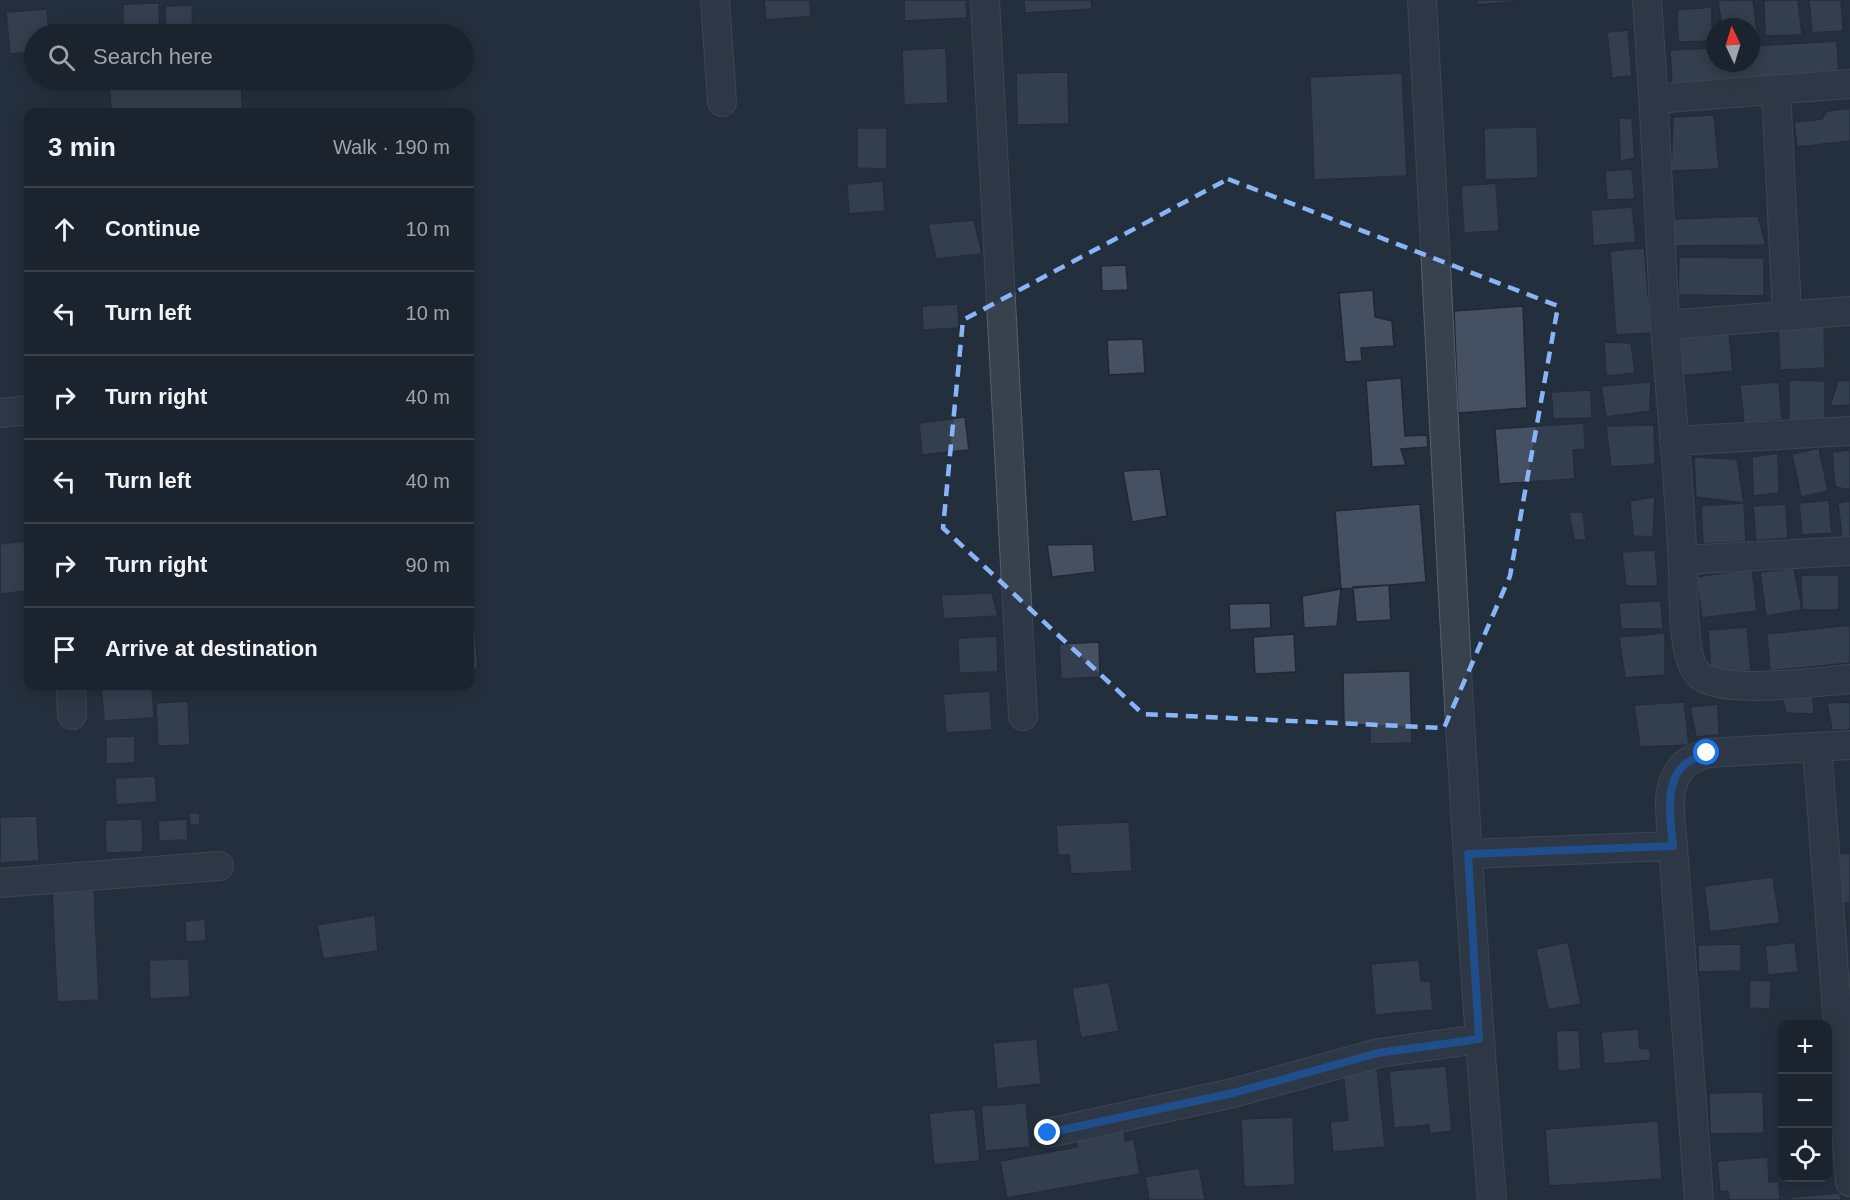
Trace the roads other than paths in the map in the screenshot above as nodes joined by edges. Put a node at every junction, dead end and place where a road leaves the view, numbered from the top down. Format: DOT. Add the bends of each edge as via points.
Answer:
graph roads {
  1 [pos="715,0"];
  2 [pos="985,0"];
  3 [pos="1422,0"];
  4 [pos="1647,0"];
  5 [pos="1850,84"];
  6 [pos="1776,88"];
  7 [pos="1654,99"];
  8 [pos="722,102"];
  9 [pos="1850,311"];
  10 [pos="1787,314"];
  11 [pos="1665,325"];
  12 [pos="24,410"];
  13 [pos="0,413"];
  14 [pos="1850,431"];
  15 [pos="1674,441"];
  16 [pos="1850,551"];
  17 [pos="1683,560"];
  18 [pos="1850,679"];
  19 [pos="71,690"];
  20 [pos="72,715"];
  21 [pos="1023,716"];
  22 [pos="1850,745"];
  23 [pos="1816,747"];
  24 [pos="1673,846"];
  25 [pos="1468,854"];
  26 [pos="219,866"];
  27 [pos="0,883"];
  28 [pos="1479,1039"];
  29 [pos="1048,1133"];
  30 [pos="1850,1182"];
  31 [pos="1492,1200"];
  32 [pos="1699,1200"];
  1 -- 8 [label="street"];
  2 -- 21 [label="street"];
  3 -- 25 [label="street"];
  4 -- 7 [label="street"];
  5 -- 6 [label="street"];
  6 -- 7 [label="street"];
  6 -- 10 [label="street"];
  7 -- 11 [label="street"];
  9 -- 10 [label="street"];
  10 -- 11 [label="street"];
  11 -- 15 [label="street"];
  12 -- 13 [label="street"];
  14 -- 15 [label="street"];
  15 -- 17 [label="street"];
  16 -- 17 [label="street"];
  17 -- 18 [label="street" via="1687,643 1690,662 1701,677 1728,686"];
  19 -- 20 [label="street"];
  22 -- 23 [label="street"];
  23 -- 24 [label="street" via="1707,753 1685,764 1674,779 1670,800"];
  23 -- 30 [label="street"];
  24 -- 25 [label="street"];
  24 -- 32 [label="street"];
  25 -- 28 [label="street"];
  26 -- 27 [label="street"];
  28 -- 29 [label="street" via="1378,1053 1233,1093"];
  28 -- 31 [label="street"];
}
